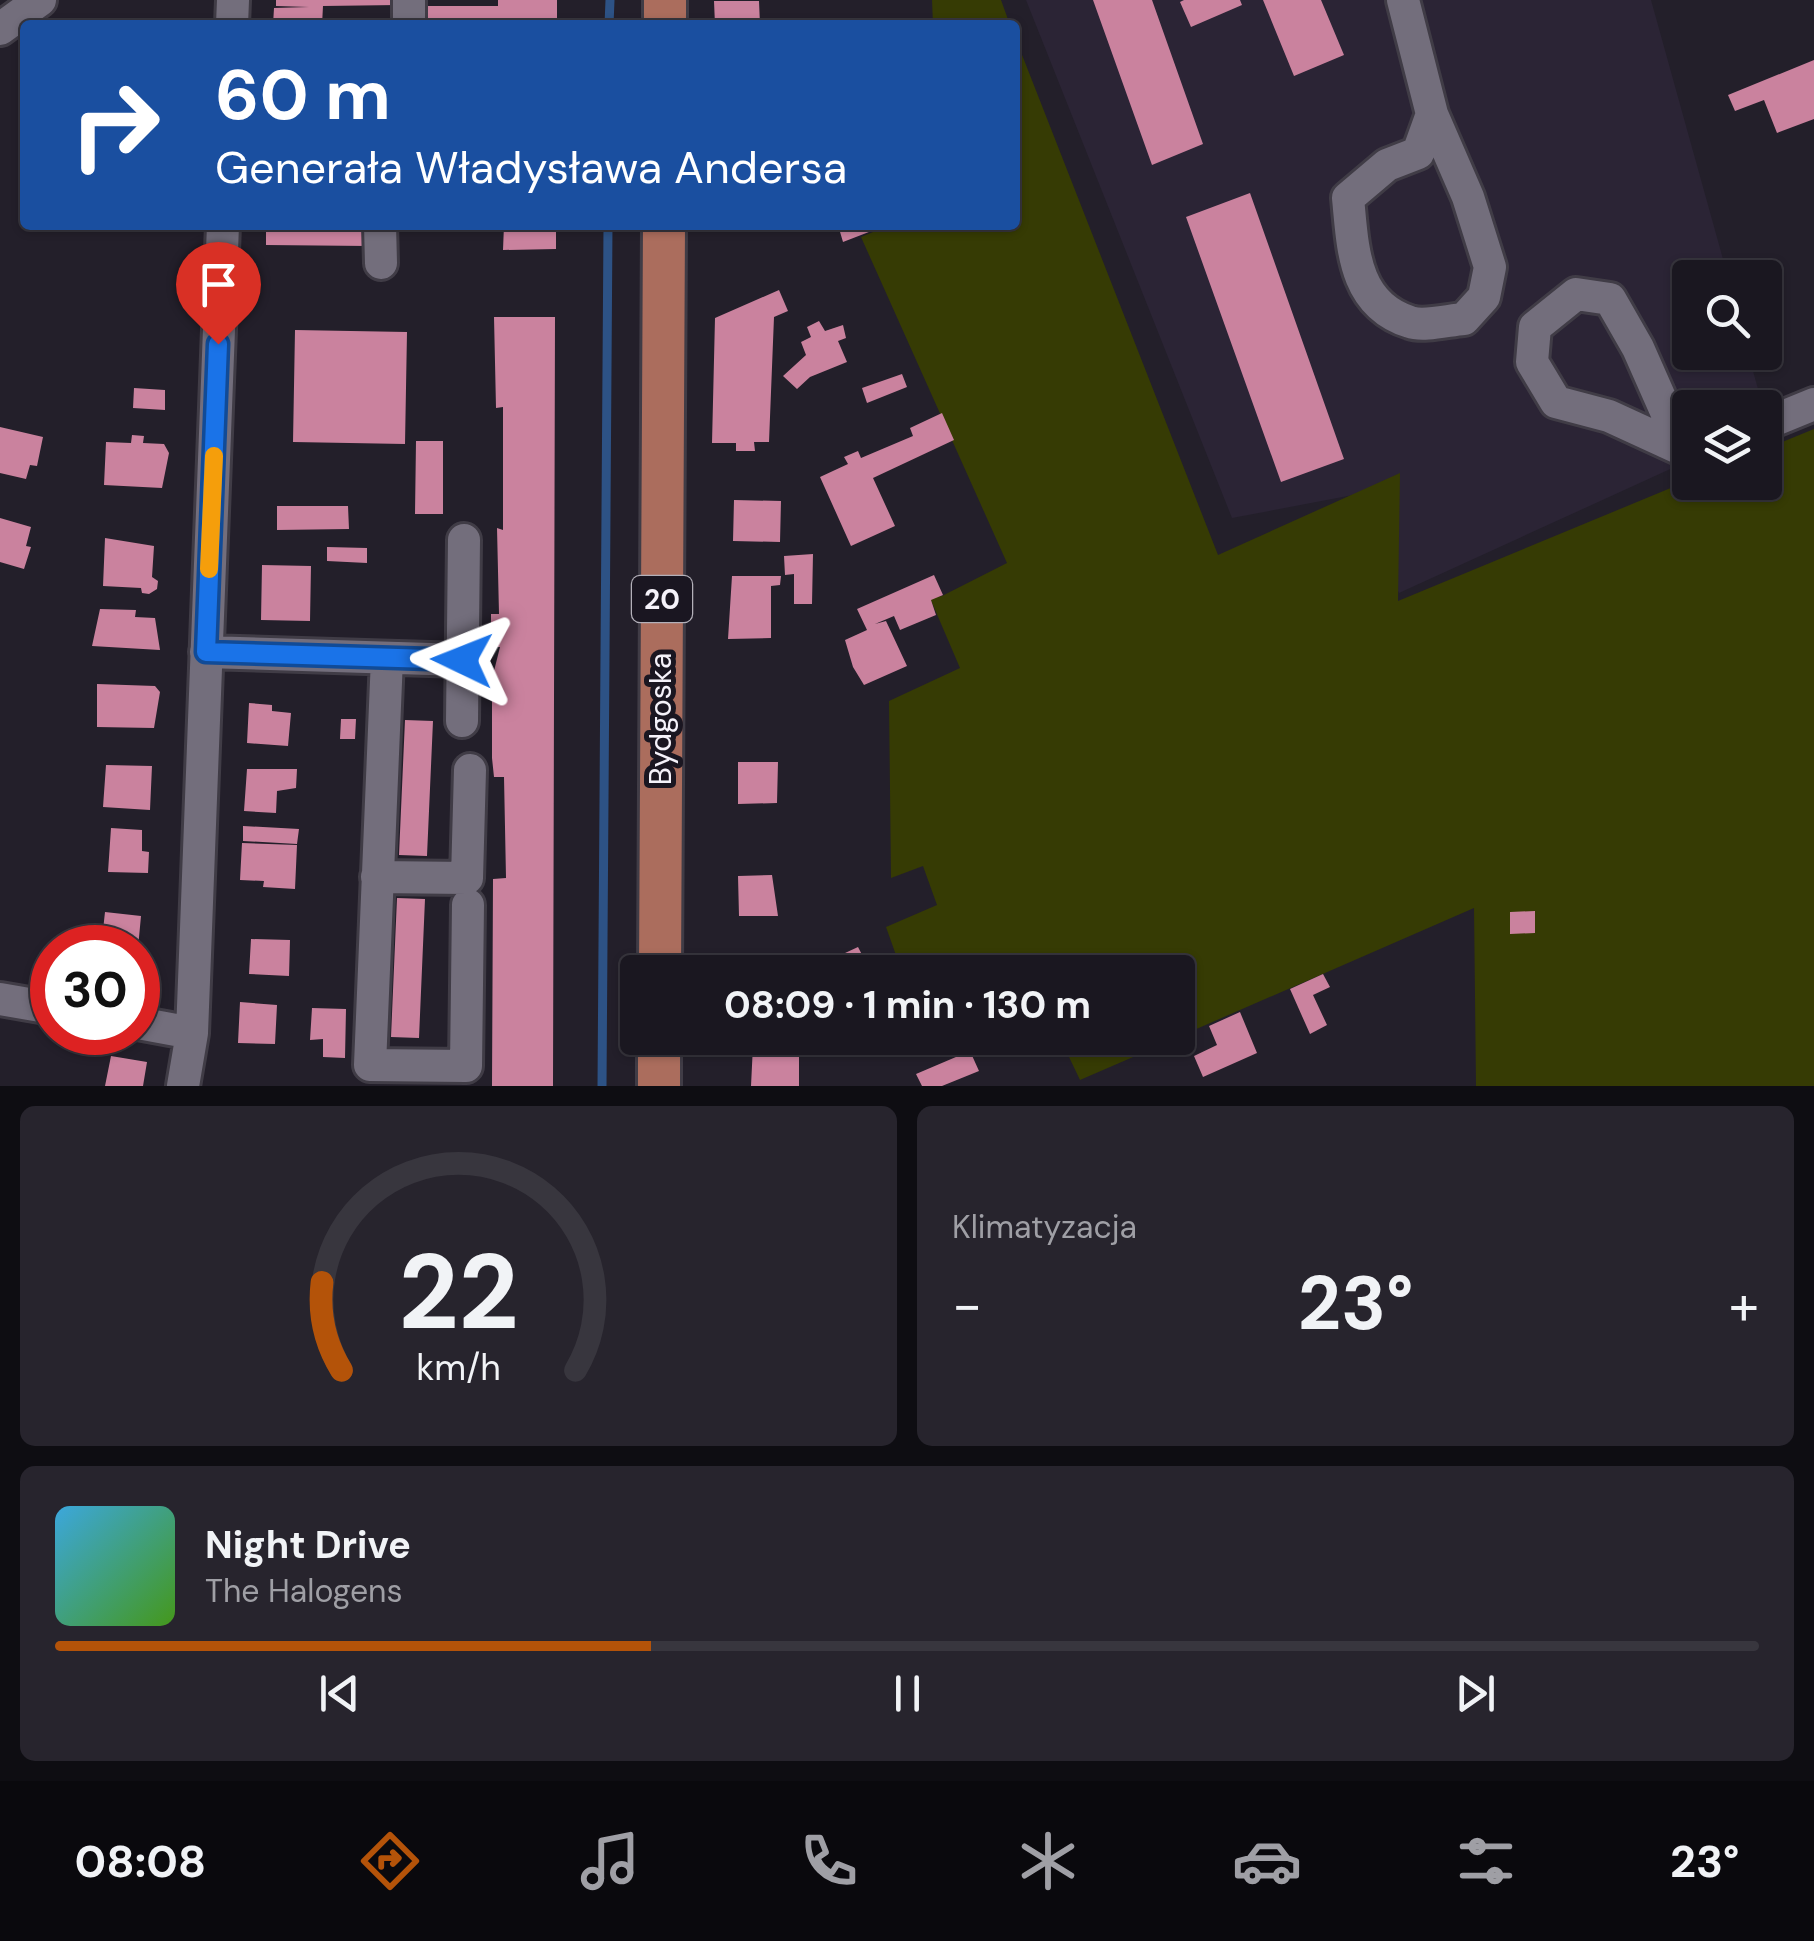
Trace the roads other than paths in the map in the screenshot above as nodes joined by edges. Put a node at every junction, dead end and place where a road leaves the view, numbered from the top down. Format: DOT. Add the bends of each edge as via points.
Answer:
graph roads {
  1 [pos="40,0"];
  2 [pos="1403,0"];
  3 [pos="0,29"];
  4 [pos="1432,114"];
  5 [pos="223,230"];
  6 [pos="380,230"];
  7 [pos="664,230"];
  8 [pos="380,264"];
  9 [pos="1814,404"];
  10 [pos="1782,417"];
  11 [pos="1686,449"];
  12 [pos="464,540"];
  13 [pos="206,652"];
  14 [pos="387,658"];
  15 [pos="462,660"];
  16 [pos="462,721"];
  17 [pos="470,770"];
  18 [pos="376,876"];
  19 [pos="468,905"];
  20 [pos="660,955"];
  21 [pos="0,999"];
  22 [pos="30,1004"];
  23 [pos="160,1027"];
  24 [pos="192,1033"];
  25 [pos="659,1055"];
  26 [pos="183,1086"];
  27 [pos="659,1086"];
  1 -- 3 [label="street"];
  2 -- 4 [label="street"];
  4 -- 4 [label="street" via="1418,152 1387,165 1348,198 1354,260 1370,298 1411,323 1464,319 1484,297 1490,268"];
  5 -- 13 [label="street"];
  6 -- 8 [label="street"];
  7 -- 20 [label="main road, Bydgoska / 20"];
  9 -- 10 [label="street"];
  11 -- 11 [label="street" via="1610,299 1576,294 1535,327 1532,362 1556,402"];
  12 -- 15 [label="street"];
  13 -- 14 [label="street"];
  13 -- 24 [label="street"];
  14 -- 15 [label="street"];
  14 -- 18 [label="street"];
  15 -- 16 [label="street"];
  17 -- 18 [label="street" via="467,878"];
  18 -- 19 [label="street" via="370,1065 466,1066"];
  21 -- 22 [label="street"];
  23 -- 24 [label="street"];
  24 -- 26 [label="street"];
  25 -- 27 [label="main road"];
}
